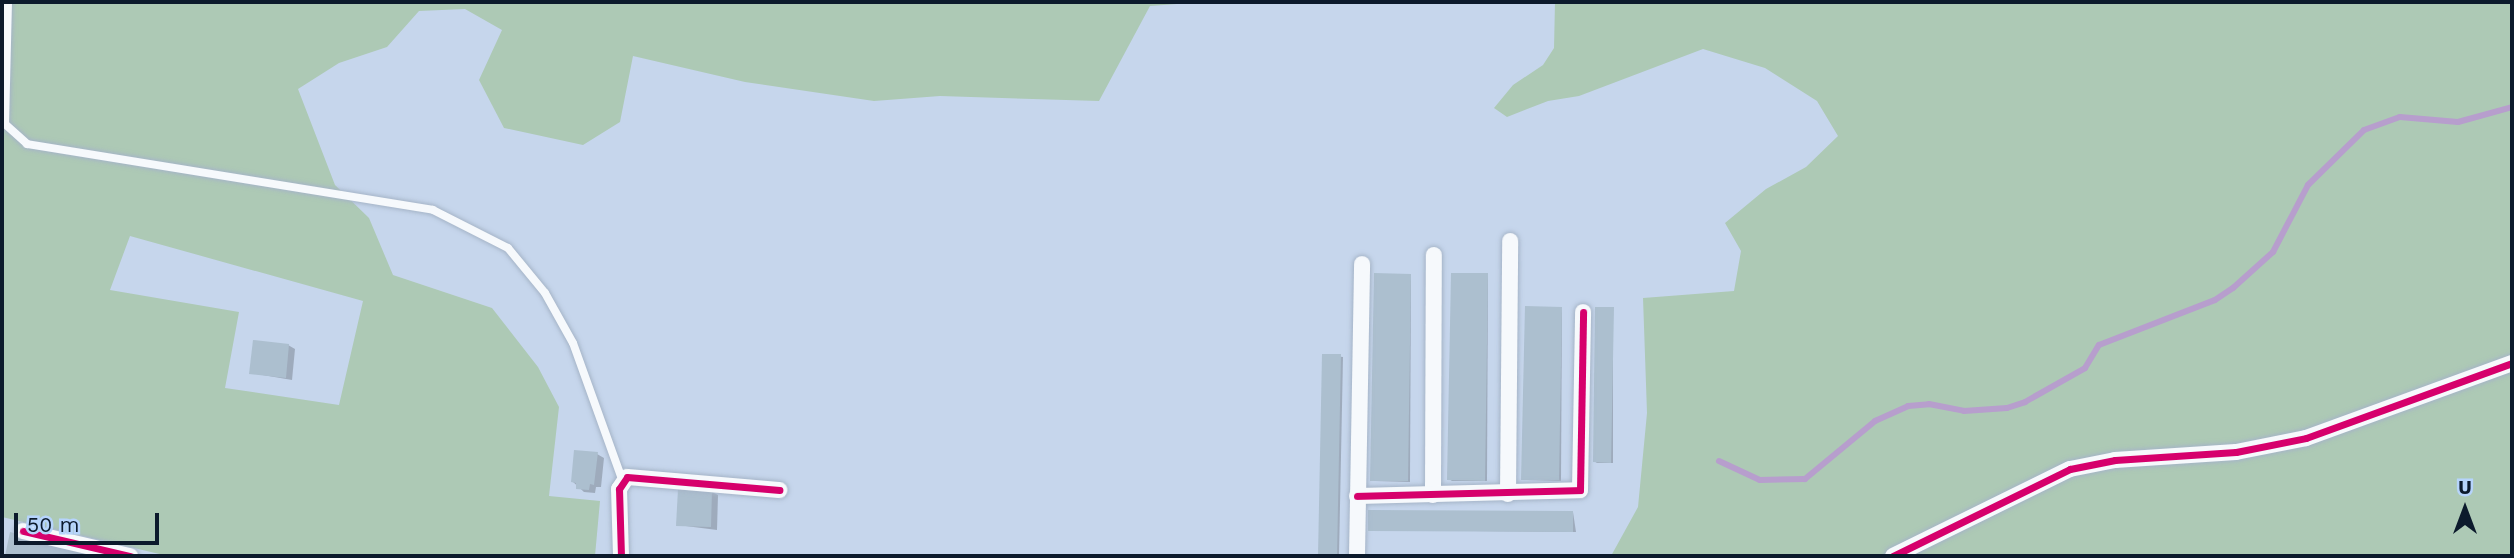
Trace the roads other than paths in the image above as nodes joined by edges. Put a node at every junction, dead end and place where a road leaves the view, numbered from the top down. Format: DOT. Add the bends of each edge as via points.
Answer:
graph roads {
  1 [pos="8,2"];
  2 [pos="1510,241"];
  3 [pos="1434,255"];
  4 [pos="1362,264"];
  5 [pos="1583,312"];
  6 [pos="2512,363"];
  7 [pos="622,479"];
  8 [pos="779,490"];
  9 [pos="1508,494"];
  10 [pos="1433,495"];
  11 [pos="1357,496"];
  12 [pos="23,531"];
  13 [pos="130,556"];
  14 [pos="621,556"];
  15 [pos="1357,556"];
  16 [pos="1893,556"];
  1 -- 7 [label="lane" via="5,124 27,144 433,210 508,248 545,293 573,343"];
  2 -- 9 [label="street"];
  3 -- 10 [label="street"];
  4 -- 11 [label="street"];
  5 -- 9 [label="street" via="1580,490"];
  6 -- 16 [label="street" via="2306,438 2236,452 2115,460 2070,469"];
  7 -- 8 [label="street"];
  7 -- 14 [label="street"];
  9 -- 10 [label="street"];
  10 -- 11 [label="street"];
  11 -- 15 [label="street"];
  12 -- 13 [label="street"];
}
